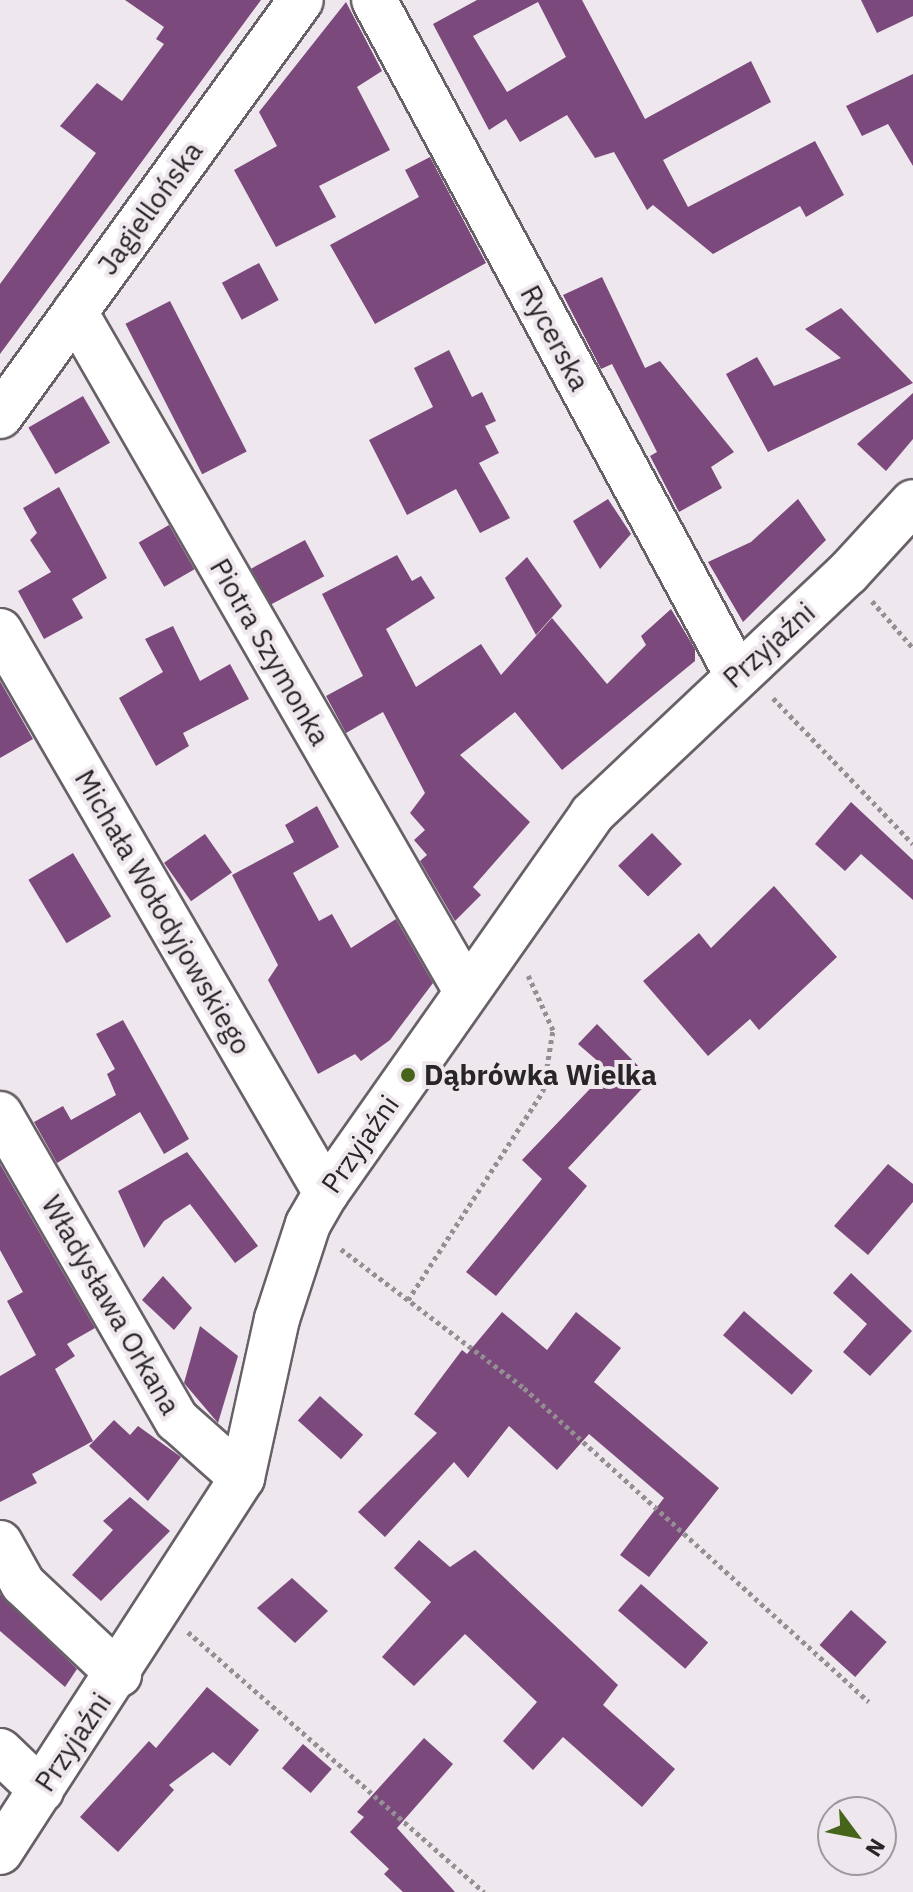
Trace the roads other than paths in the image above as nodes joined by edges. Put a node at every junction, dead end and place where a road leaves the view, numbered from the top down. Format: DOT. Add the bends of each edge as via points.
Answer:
graph roads {
  1 [pos="301,0"];
  2 [pos="374,0"];
  3 [pos="75,312"];
  4 [pos="0,416"];
  5 [pos="913,502"];
  6 [pos="0,631"];
  7 [pos="741,671"];
  8 [pos="466,991"];
  9 [pos="0,1114"];
  10 [pos="317,1208"];
  11 [pos="242,1478"];
  12 [pos="0,1543"];
  13 [pos="119,1674"];
  14 [pos="0,1751"];
  15 [pos="41,1790"];
  16 [pos="0,1852"];
  1 -- 3 [label="street, Jagiellońska"];
  2 -- 7 [label="street, Rycerska"];
  3 -- 4 [label="street, Jagiellońska"];
  3 -- 8 [label="street, Piotra Szymonka"];
  5 -- 7 [label="street, Przyjaźni" via="848,573"];
  6 -- 10 [label="street, Michała Wołodyjowskiego"];
  7 -- 8 [label="street, Przyjaźni" via="592,814"];
  8 -- 10 [label="street, Przyjaźni"];
  9 -- 11 [label="street, Władysława Orkana" via="177,1420"];
  10 -- 11 [label="street, Przyjaźni" via="277,1319"];
  11 -- 13 [label="street, Przyjaźni"];
  12 -- 13 [label="street" via="23,1584"];
  13 -- 15 [label="street, Przyjaźni"];
  14 -- 15 [label="street"];
  15 -- 16 [label="street, Przyjaźni"];
}
